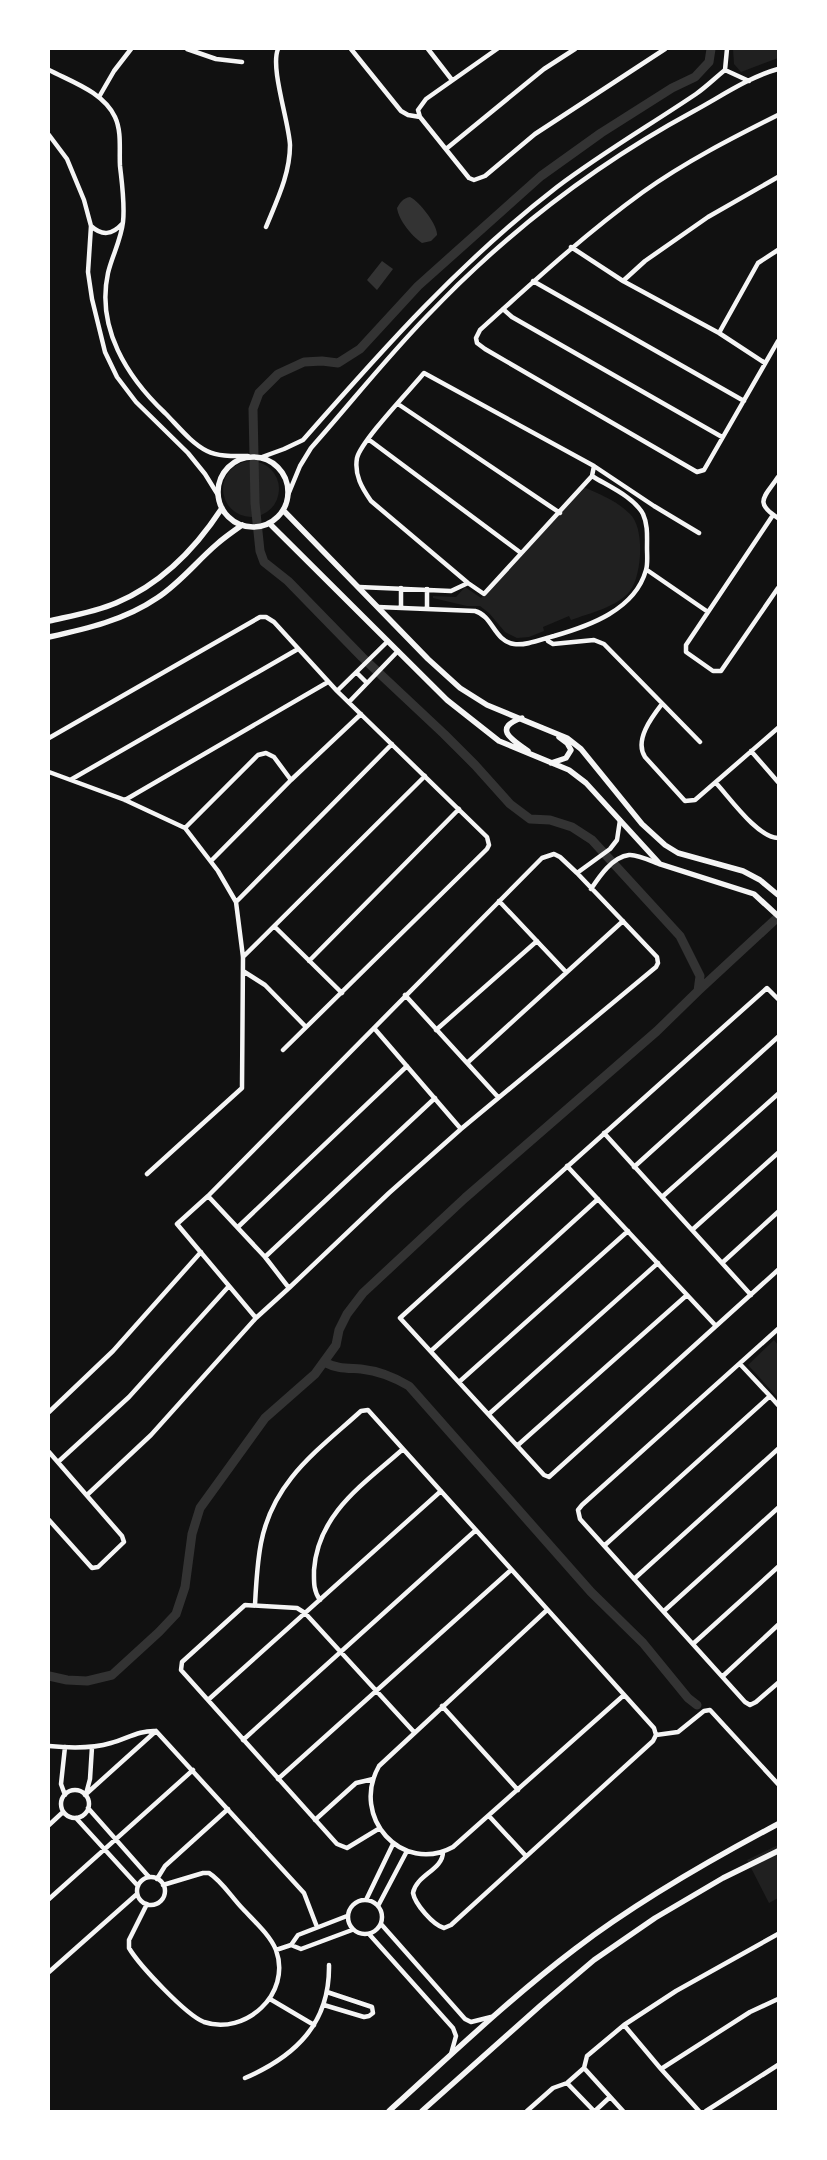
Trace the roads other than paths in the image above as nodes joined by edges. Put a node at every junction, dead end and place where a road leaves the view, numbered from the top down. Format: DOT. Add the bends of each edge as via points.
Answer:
graph roads {
  1 [pos="131,49"];
  2 [pos="187,49"];
  3 [pos="278,49"];
  4 [pos="351,49"];
  5 [pos="428,49"];
  6 [pos="497,49"];
  7 [pos="575,49"];
  8 [pos="665,49"];
  9 [pos="727,49"];
  10 [pos="242,62"];
  11 [pos="778,69"];
  12 [pos="49,70"];
  13 [pos="725,70"];
  14 [pos="452,80"];
  15 [pos="748,81"];
  16 [pos="99,97"];
  17 [pos="778,114"];
  18 [pos="420,117"];
  19 [pos="49,135"];
  20 [pos="446,149"];
  21 [pos="778,177"];
  22 [pos="123,223"];
  23 [pos="91,226"];
  24 [pos="266,226"];
  25 [pos="571,247"];
  26 [pos="778,250"];
  27 [pos="533,281"];
  28 [pos="623,281"];
  29 [pos="503,309"];
  30 [pos="719,333"];
  31 [pos="778,341"];
  32 [pos="765,363"];
  33 [pos="744,400"];
  34 [pos="398,404"];
  35 [pos="722,437"];
  36 [pos="368,439"];
  37 [pos="248,456"];
  38 [pos="262,457"];
  39 [pos="594,466"];
  40 [pos="592,476"];
  41 [pos="778,476"];
  42 [pos="288,495"];
  43 [pos="218,496"];
  44 [pos="222,508"];
  45 [pos="283,510"];
  46 [pos="560,513"];
  47 [pos="773,514"];
  48 [pos="778,518"];
  49 [pos="269,523"];
  50 [pos="242,525"];
  51 [pos="699,533"];
  52 [pos="521,553"];
  53 [pos="647,570"];
  54 [pos="468,583"];
  55 [pos="359,587"];
  56 [pos="401,588"];
  57 [pos="778,588"];
  58 [pos="428,589"];
  59 [pos="378,607"];
  60 [pos="401,607"];
  61 [pos="427,608"];
  62 [pos="708,612"];
  63 [pos="49,621"];
  64 [pos="49,637"];
  65 [pos="547,638"];
  66 [pos="387,642"];
  67 [pos="298,649"];
  68 [pos="398,651"];
  69 [pos="357,673"];
  70 [pos="328,682"];
  71 [pos="367,683"];
  72 [pos="337,691"];
  73 [pos="349,702"];
  74 [pos="662,704"];
  75 [pos="361,714"];
  76 [pos="522,718"];
  77 [pos="544,727"];
  78 [pos="778,728"];
  79 [pos="49,738"];
  80 [pos="700,742"];
  81 [pos="392,744"];
  82 [pos="751,752"];
  83 [pos="537,758"];
  84 [pos="551,763"];
  85 [pos="49,772"];
  86 [pos="425,776"];
  87 [pos="72,779"];
  88 [pos="291,780"];
  89 [pos="778,782"];
  90 [pos="716,783"];
  91 [pos="125,800"];
  92 [pos="459,809"];
  93 [pos="620,820"];
  94 [pos="185,828"];
  95 [pos="778,838"];
  96 [pos="211,861"];
  97 [pos="660,864"];
  98 [pos="577,873"];
  99 [pos="591,889"];
  100 [pos="778,895"];
  101 [pos="236,902"];
  102 [pos="499,902"];
  103 [pos="778,916"];
  104 [pos="623,921"];
  105 [pos="274,927"];
  106 [pos="536,941"];
  107 [pos="243,957"];
  108 [pos="309,961"];
  109 [pos="243,971"];
  110 [pos="566,972"];
  111 [pos="342,993"];
  112 [pos="405,995"];
  113 [pos="778,999"];
  114 [pos="306,1027"];
  115 [pos="374,1028"];
  116 [pos="436,1030"];
  117 [pos="778,1037"];
  118 [pos="283,1050"];
  119 [pos="467,1064"];
  120 [pos="407,1066"];
  121 [pos="778,1094"];
  122 [pos="435,1098"];
  123 [pos="498,1098"];
  124 [pos="461,1129"];
  125 [pos="604,1133"];
  126 [pos="778,1153"];
  127 [pos="567,1166"];
  128 [pos="634,1167"];
  129 [pos="147,1174"];
  130 [pos="208,1196"];
  131 [pos="662,1197"];
  132 [pos="598,1199"];
  133 [pos="778,1212"];
  134 [pos="238,1227"];
  135 [pos="692,1230"];
  136 [pos="628,1231"];
  137 [pos="201,1252"];
  138 [pos="265,1257"];
  139 [pos="658,1263"];
  140 [pos="722,1263"];
  141 [pos="778,1270"];
  142 [pos="229,1286"];
  143 [pos="289,1288"];
  144 [pos="687,1295"];
  145 [pos="751,1295"];
  146 [pos="256,1318"];
  147 [pos="716,1326"];
  148 [pos="777,1333"];
  149 [pos="431,1351"];
  150 [pos="740,1364"];
  151 [pos="459,1382"];
  152 [pos="770,1396"];
  153 [pos="778,1405"];
  154 [pos="49,1412"];
  155 [pos="489,1414"];
  156 [pos="518,1445"];
  157 [pos="403,1449"];
  158 [pos="778,1449"];
  159 [pos="49,1452"];
  160 [pos="58,1462"];
  161 [pos="441,1491"];
  162 [pos="86,1494"];
  163 [pos="778,1508"];
  164 [pos="49,1520"];
  165 [pos="476,1530"];
  166 [pos="605,1545"];
  167 [pos="778,1567"];
  168 [pos="511,1570"];
  169 [pos="634,1579"];
  170 [pos="320,1600"];
  171 [pos="255,1605"];
  172 [pos="547,1610"];
  173 [pos="664,1611"];
  174 [pos="306,1613"];
  175 [pos="778,1625"];
  176 [pos="694,1643"];
  177 [pos="342,1653"];
  178 [pos="723,1676"];
  179 [pos="778,1683"];
  180 [pos="376,1691"];
  181 [pos="624,1695"];
  182 [pos="208,1700"];
  183 [pos="442,1706"];
  184 [pos="156,1730"];
  185 [pos="414,1732"];
  186 [pos="656,1735"];
  187 [pos="243,1740"];
  188 [pos="49,1746"];
  189 [pos="65,1747"];
  190 [pos="92,1747"];
  191 [pos="192,1770"];
  192 [pos="372,1779"];
  193 [pos="278,1780"];
  194 [pos="778,1784"];
  195 [pos="518,1790"];
  196 [pos="65,1795"];
  197 [pos="85,1795"];
  198 [pos="88,1808"];
  199 [pos="228,1809"];
  200 [pos="63,1812"];
  201 [pos="489,1816"];
  202 [pos="76,1818"];
  203 [pos="315,1820"];
  204 [pos="778,1824"];
  205 [pos="49,1825"];
  206 [pos="380,1828"];
  207 [pos="116,1839"];
  208 [pos="393,1844"];
  209 [pos="104,1850"];
  210 [pos="407,1851"];
  211 [pos="778,1851"];
  212 [pos="443,1852"];
  213 [pos="526,1856"];
  214 [pos="149,1877"];
  215 [pos="158,1879"];
  216 [pos="163,1885"];
  217 [pos="138,1886"];
  218 [pos="137,1894"];
  219 [pos="49,1899"];
  220 [pos="366,1900"];
  221 [pos="147,1904"];
  222 [pos="378,1906"];
  223 [pos="347,1916"];
  224 [pos="381,1924"];
  225 [pos="317,1927"];
  226 [pos="352,1930"];
  227 [pos="369,1934"];
  228 [pos="778,1934"];
  229 [pos="291,1945"];
  230 [pos="276,1950"];
  231 [pos="329,1965"];
  232 [pos="49,1972"];
  233 [pos="327,1992"];
  234 [pos="270,1998"];
  235 [pos="778,1999"];
  236 [pos="324,2005"];
  237 [pos="494,2016"];
  238 [pos="314,2025"];
  239 [pos="624,2025"];
  240 [pos="451,2055"];
  241 [pos="778,2065"];
  242 [pos="584,2068"];
  243 [pos="661,2069"];
  244 [pos="245,2078"];
  245 [pos="567,2083"];
  246 [pos="610,2097"];
  247 [pos="389,2111"];
  248 [pos="422,2111"];
  249 [pos="527,2111"];
  250 [pos="595,2111"];
  251 [pos="623,2111"];
  252 [pos="699,2111"];
  253 [pos="706,2111"];
  1 -- 16 [label="street"];
  2 -- 10 [label="street" via="216,59"];
  3 -- 24 [label="street" via="278,71 290,144 283,186"];
  4 -- 18 [label="street" via="401,111"];
  5 -- 14 [label="street"];
  6 -- 14 [label="street"];
  7 -- 20 [label="street" via="544,68"];
  8 -- 20 [label="street" via="535,134 478,180 469,178"];
  9 -- 13 [label="street"];
  11 -- 15 [label="street"];
  12 -- 16 [label="street"];
  13 -- 15 [label="street"];
  13 -- 38 [label="street" via="697,93 558,186 505,230 420,308 303,440"];
  14 -- 18 [label="street" via="421,104 418,110"];
  15 -- 42 [label="street" via="669,124 606,164 513,235 428,315 311,448"];
  16 -- 22 [label="street" via="115,118 120,144"];
  17 -- 25 [label="street" via="645,191"];
  18 -- 20 [label="street"];
  19 -- 23 [label="street" via="67,159"];
  21 -- 28 [label="street" via="708,217 645,261"];
  22 -- 23 [label="street" via="105,234"];
  22 -- 37 [label="street" via="106,289 108,324 117,350 152,401 198,445 207,452"];
  23 -- 43 [label="street" via="88,272 105,352 117,377 136,402 188,453"];
  25 -- 27 [label="street"];
  25 -- 28 [label="street"];
  26 -- 30 [label="street" via="758,264"];
  27 -- 29 [label="street"];
  27 -- 33 [label="street"];
  28 -- 30 [label="street"];
  29 -- 35 [label="street"];
  29 -- 35 [label="street" via="477,335 477,343 695,472 704,470"];
  30 -- 32 [label="street"];
  31 -- 32 [label="street"];
  32 -- 33 [label="street"];
  33 -- 35 [label="street"];
  34 -- 36 [label="street"];
  34 -- 39 [label="street" via="424,373"];
  34 -- 46 [label="street"];
  36 -- 52 [label="street"];
  36 -- 54 [label="street" via="357,457 357,472 371,501"];
  37 -- 38 [label="street"];
  37 -- 43 [label="street" via="225,470 219,482"];
  38 -- 42 [label="street" via="276,465 286,478"];
  39 -- 40 [label="street"];
  39 -- 51 [label="street"];
  40 -- 46 [label="street"];
  40 -- 53 [label="street" via="635,504 643,514 648,527"];
  41 -- 47 [label="street" via="763,505"];
  42 -- 45 [label="street"];
  43 -- 44 [label="street"];
  44 -- 50 [label="street" via="230,519"];
  44 -- 63 [label="street" via="203,536 144,588 116,603"];
  45 -- 49 [label="street"];
  45 -- 55 [label="street"];
  46 -- 52 [label="street"];
  47 -- 48 [label="street"];
  47 -- 62 [label="street"];
  49 -- 50 [label="street" via="256,527"];
  49 -- 66 [label="street"];
  50 -- 64 [label="street" via="157,598 112,620"];
  52 -- 54 [label="street" via="484,594"];
  53 -- 62 [label="street"];
  53 -- 65 [label="street" via="636,591 616,610 584,627"];
  54 -- 58 [label="street" via="451,591"];
  55 -- 56 [label="street"];
  55 -- 59 [label="street"];
  56 -- 58 [label="street"];
  56 -- 60 [label="street"];
  57 -- 62 [label="street" via="725,667 717,672 689,656 685,649"];
  58 -- 61 [label="street"];
  59 -- 60 [label="street"];
  59 -- 76 [label="street" via="460,688 487,705"];
  60 -- 61 [label="street"];
  61 -- 65 [label="street" via="481,613 499,636 515,645"];
  65 -- 74 [label="street" via="553,644 594,640 604,644"];
  66 -- 68 [label="street"];
  66 -- 69 [label="street"];
  67 -- 70 [label="street"];
  67 -- 79 [label="street" via="274,622 260,617"];
  67 -- 87 [label="street"];
  68 -- 71 [label="street"];
  68 -- 83 [label="street" via="447,700 499,742"];
  69 -- 71 [label="street"];
  69 -- 72 [label="street"];
  70 -- 72 [label="street"];
  70 -- 91 [label="street"];
  71 -- 73 [label="street"];
  72 -- 73 [label="street"];
  73 -- 75 [label="street"];
  74 -- 80 [label="street"];
  74 -- 90 [label="street" via="641,742 645,757 686,801 695,800"];
  75 -- 81 [label="street"];
  75 -- 88 [label="street"];
  76 -- 77 [label="street"];
  76 -- 83 [label="street" via="506,726 507,735"];
  77 -- 84 [label="street" via="567,743 571,750 566,758"];
  77 -- 100 [label="street" via="568,738 581,749 642,824 665,845 678,853 743,871"];
  78 -- 82 [label="street"];
  81 -- 86 [label="street"];
  81 -- 101 [label="street"];
  82 -- 89 [label="street"];
  82 -- 90 [label="street"];
  83 -- 84 [label="street"];
  84 -- 93 [label="street" via="569,770 586,783"];
  85 -- 87 [label="street"];
  86 -- 92 [label="street"];
  86 -- 105 [label="street"];
  87 -- 91 [label="street"];
  88 -- 94 [label="street" via="274,757 266,752 258,755"];
  88 -- 96 [label="street"];
  90 -- 95 [label="street" via="758,828"];
  91 -- 94 [label="street"];
  92 -- 108 [label="street"];
  92 -- 111 [label="street" via="487,837 487,849"];
  93 -- 97 [label="street"];
  93 -- 98 [label="street" via="617,840 610,849"];
  94 -- 96 [label="street"];
  96 -- 101 [label="street"];
  97 -- 99 [label="street" via="629,855 604,872"];
  97 -- 103 [label="street" via="740,887 754,894"];
  98 -- 99 [label="street"];
  98 -- 102 [label="street" via="560,857 547,855"];
  99 -- 104 [label="street"];
  101 -- 107 [label="street"];
  102 -- 106 [label="street"];
  102 -- 112 [label="street"];
  104 -- 110 [label="street"];
  104 -- 123 [label="street" via="657,957 656,968"];
  105 -- 107 [label="street"];
  105 -- 108 [label="street"];
  106 -- 110 [label="street"];
  106 -- 116 [label="street"];
  107 -- 109 [label="street"];
  108 -- 111 [label="street"];
  109 -- 114 [label="street" via="265,985"];
  109 -- 129 [label="street" via="242,1088"];
  110 -- 119 [label="street"];
  111 -- 114 [label="street"];
  112 -- 115 [label="street"];
  112 -- 116 [label="street"];
  113 -- 125 [label="street" via="768,988"];
  114 -- 118 [label="street"];
  115 -- 120 [label="street"];
  115 -- 130 [label="street"];
  116 -- 119 [label="street"];
  117 -- 128 [label="street"];
  119 -- 123 [label="street"];
  120 -- 122 [label="street"];
  120 -- 134 [label="street"];
  121 -- 131 [label="street"];
  122 -- 124 [label="street"];
  122 -- 138 [label="street"];
  123 -- 124 [label="street"];
  124 -- 143 [label="street"];
  125 -- 127 [label="street"];
  125 -- 128 [label="street"];
  126 -- 135 [label="street"];
  127 -- 132 [label="street"];
  127 -- 149 [label="street" via="400,1318"];
  128 -- 131 [label="street"];
  130 -- 134 [label="street"];
  130 -- 137 [label="street" via="177,1224"];
  131 -- 135 [label="street"];
  132 -- 136 [label="street"];
  132 -- 149 [label="street"];
  133 -- 140 [label="street"];
  134 -- 138 [label="street"];
  135 -- 140 [label="street"];
  136 -- 139 [label="street"];
  136 -- 151 [label="street"];
  137 -- 142 [label="street"];
  137 -- 154 [label="street" via="113,1351"];
  138 -- 143 [label="street"];
  139 -- 144 [label="street"];
  139 -- 155 [label="street"];
  140 -- 145 [label="street"];
  141 -- 145 [label="street"];
  142 -- 146 [label="street"];
  142 -- 160 [label="street" via="129,1397"];
  143 -- 146 [label="street"];
  144 -- 147 [label="street"];
  144 -- 156 [label="street"];
  145 -- 147 [label="street"];
  146 -- 162 [label="street" via="151,1435"];
  147 -- 156 [label="street" via="549,1477"];
  148 -- 150 [label="street"];
  149 -- 151 [label="street"];
  150 -- 152 [label="street"];
  150 -- 166 [label="street" via="578,1510 580,1519"];
  151 -- 155 [label="street"];
  152 -- 153 [label="street"];
  152 -- 166 [label="street"];
  155 -- 156 [label="street"];
  157 -- 161 [label="street"];
  157 -- 170 [label="street" via="343,1504 329,1522 315,1558 314,1589"];
  157 -- 171 [label="street" via="371,1413 363,1410 305,1461 284,1486 267,1520 259,1555"];
  158 -- 169 [label="street"];
  159 -- 160 [label="street"];
  160 -- 162 [label="street"];
  161 -- 165 [label="street"];
  161 -- 170 [label="street"];
  162 -- 164 [label="street" via="124,1540 123,1546 98,1567 90,1567"];
  163 -- 173 [label="street"];
  165 -- 168 [label="street"];
  165 -- 177 [label="street"];
  166 -- 169 [label="street"];
  167 -- 176 [label="street"];
  168 -- 172 [label="street"];
  168 -- 180 [label="street"];
  169 -- 173 [label="street"];
  170 -- 174 [label="street"];
  171 -- 174 [label="street" via="297,1608"];
  171 -- 182 [label="street" via="242,1607 182,1662 181,1670"];
  172 -- 181 [label="street"];
  172 -- 183 [label="street"];
  173 -- 176 [label="street"];
  174 -- 177 [label="street"];
  174 -- 182 [label="street"];
  175 -- 178 [label="street"];
  176 -- 178 [label="street"];
  177 -- 180 [label="street"];
  177 -- 187 [label="street"];
  178 -- 179 [label="street" via="750,1705"];
  180 -- 185 [label="street"];
  180 -- 193 [label="street"];
  181 -- 186 [label="street" via="654,1728"];
  181 -- 195 [label="street"];
  182 -- 187 [label="street"];
  183 -- 185 [label="street"];
  183 -- 195 [label="street"];
  184 -- 190 [label="street"];
  184 -- 191 [label="street"];
  184 -- 197 [label="street"];
  185 -- 192 [label="street" via="383,1760"];
  186 -- 194 [label="street" via="678,1732 704,1711 710,1710"];
  186 -- 213 [label="street"];
  187 -- 193 [label="street"];
  188 -- 189 [label="street"];
  189 -- 190 [label="street"];
  189 -- 196 [label="street" via="61,1784"];
  190 -- 197 [label="street" via="90,1779"];
  191 -- 199 [label="street"];
  191 -- 207 [label="street"];
  192 -- 203 [label="street" via="356,1783"];
  192 -- 206 [label="street" via="369,1794"];
  193 -- 203 [label="street"];
  195 -- 201 [label="street"];
  196 -- 197 [label="street" via="73,1791"];
  196 -- 200 [label="street" via="61,1803"];
  197 -- 198 [label="street"];
  198 -- 202 [label="street"];
  198 -- 207 [label="street"];
  199 -- 215 [label="street" via="165,1866"];
  199 -- 225 [label="street" via="304,1892"];
  200 -- 202 [label="street"];
  200 -- 205 [label="street"];
  201 -- 212 [label="street" via="454,1847"];
  201 -- 213 [label="street"];
  202 -- 209 [label="street"];
  203 -- 206 [label="street" via="336,1844 344,1848"];
  204 -- 237 [label="street" via="638,1904 575,1949"];
  206 -- 208 [label="street"];
  207 -- 209 [label="street"];
  207 -- 214 [label="street"];
  208 -- 210 [label="street"];
  208 -- 220 [label="street"];
  209 -- 217 [label="street"];
  209 -- 219 [label="street"];
  210 -- 212 [label="street"];
  210 -- 222 [label="street"];
  211 -- 248 [label="street" via="723,1878 655,1918 594,1960"];
  212 -- 213 [label="street" via="441,1860 418,1881 413,1893 422,1907 444,1928"];
  214 -- 215 [label="street"];
  214 -- 217 [label="street"];
  215 -- 216 [label="street"];
  216 -- 221 [label="street" via="161,1899"];
  216 -- 230 [label="street" via="203,1873 212,1875"];
  217 -- 218 [label="street"];
  218 -- 221 [label="street"];
  218 -- 232 [label="street"];
  220 -- 222 [label="street"];
  220 -- 223 [label="street" via="354,1903"];
  221 -- 234 [label="street" via="129,1940 129,1948 188,2013 206,2022 229,2025 256,2014"];
  222 -- 224 [label="street"];
  223 -- 225 [label="street"];
  223 -- 226 [label="street"];
  224 -- 227 [label="street"];
  224 -- 237 [label="street" via="465,2019 471,2022"];
  225 -- 229 [label="street" via="298,1935"];
  226 -- 227 [label="street"];
  226 -- 229 [label="street" via="302,1949"];
  227 -- 240 [label="street" via="452,2028 456,2036"];
  228 -- 239 [label="street" via="676,1991"];
  229 -- 230 [label="street"];
  230 -- 234 [label="street" via="278,1973"];
  231 -- 233 [label="street"];
  233 -- 236 [label="street"];
  233 -- 236 [label="street" via="366,2004 372,2007 373,2013 364,2017"];
  234 -- 238 [label="street"];
  235 -- 243 [label="street" via="750,2012"];
  236 -- 238 [label="street"];
  237 -- 240 [label="street"];
  238 -- 244 [label="street" via="289,2053"];
  239 -- 242 [label="street" via="587,2056"];
  239 -- 243 [label="street"];
  240 -- 247 [label="street"];
  241 -- 253 [label="street"];
  242 -- 245 [label="street"];
  242 -- 246 [label="street"];
  243 -- 252 [label="street"];
  245 -- 249 [label="street" via="553,2088"];
  245 -- 250 [label="street"];
  246 -- 250 [label="street"];
  246 -- 251 [label="street"];
}
